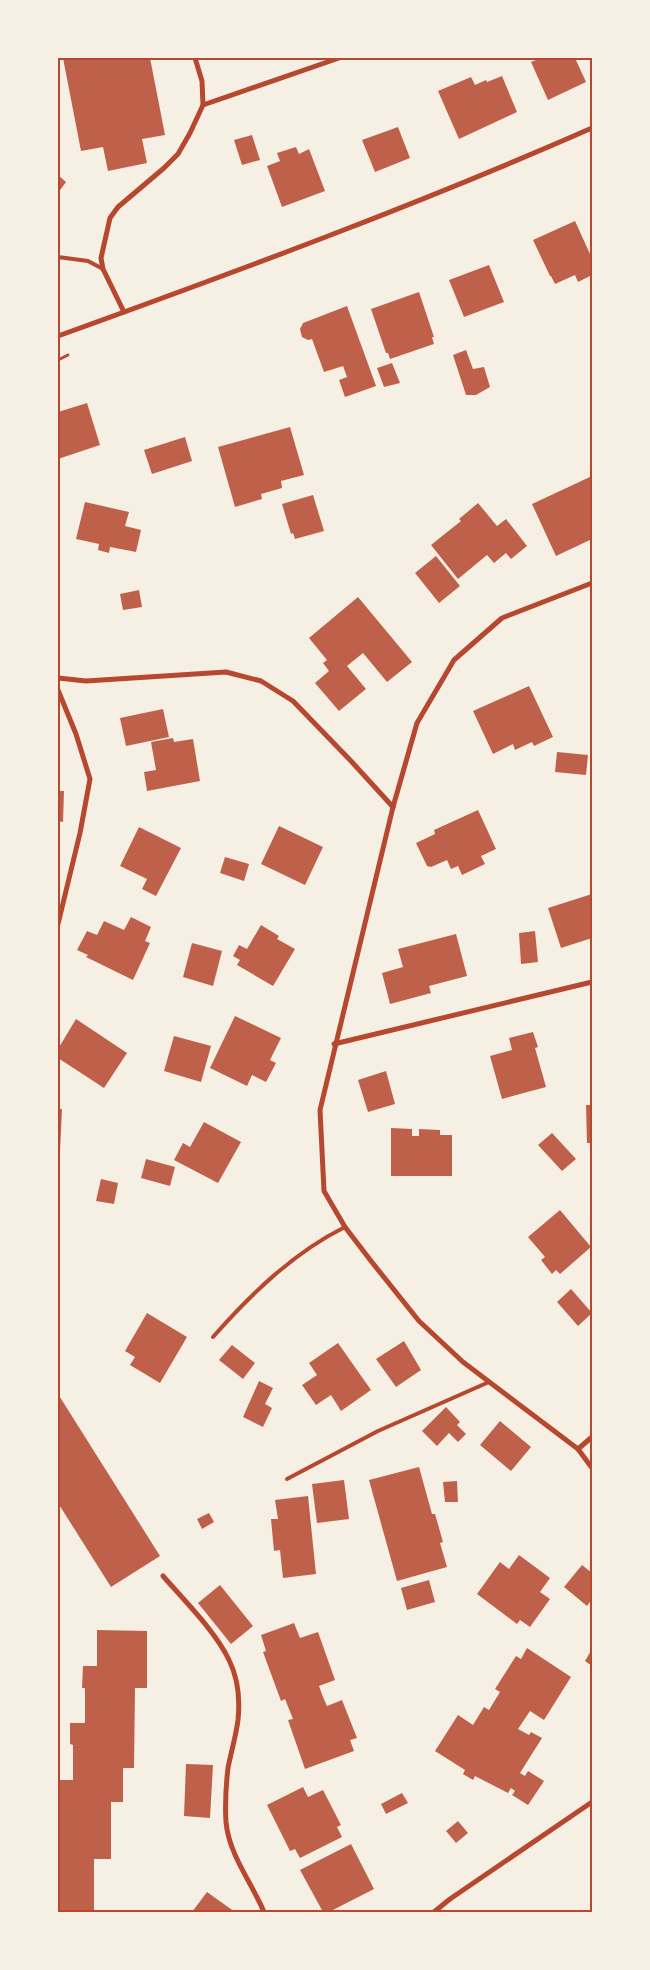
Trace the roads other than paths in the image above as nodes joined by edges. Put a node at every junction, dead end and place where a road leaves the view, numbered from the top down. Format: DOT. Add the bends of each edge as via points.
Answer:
graph roads {
  1 [pos="195,58"];
  2 [pos="339,58"];
  3 [pos="203,105"];
  4 [pos="592,128"];
  5 [pos="58,257"];
  6 [pos="103,269"];
  7 [pos="124,312"];
  8 [pos="58,336"];
  9 [pos="592,583"];
  10 [pos="58,678"];
  11 [pos="58,690"];
  12 [pos="393,807"];
  13 [pos="58,924"];
  14 [pos="592,982"];
  15 [pos="334,1044"];
  16 [pos="345,1227"];
  17 [pos="213,1337"];
  18 [pos="489,1382"];
  19 [pos="592,1437"];
  20 [pos="578,1448"];
  21 [pos="592,1468"];
  22 [pos="287,1479"];
  23 [pos="163,1576"];
  24 [pos="592,1802"];
  25 [pos="264,1912"];
  26 [pos="434,1912"];
  1 -- 3 [label="street" via="202,81"];
  2 -- 3 [label="street"];
  3 -- 6 [label="street" via="178,154 118,207 110,218 100,258"];
  4 -- 7 [label="street" via="504,167"];
  5 -- 6 [label="lane" via="88,261"];
  6 -- 7 [label="street"];
  7 -- 8 [label="street"];
  9 -- 12 [label="street" via="502,618 454,660 417,724"];
  10 -- 12 [label="street" via="86,681 226,672 261,681 293,701"];
  11 -- 13 [label="street" via="90,779"];
  12 -- 15 [label="street"];
  14 -- 15 [label="street"];
  15 -- 16 [label="street" via="320,1110 324,1191"];
  16 -- 17 [label="lane" via="326,1236 283,1267"];
  16 -- 18 [label="street" via="419,1320"];
  18 -- 20 [label="street"];
  18 -- 22 [label="lane" via="378,1431"];
  19 -- 20 [label="street"];
  20 -- 21 [label="street"];
  23 -- 25 [label="street" via="215,1637 236,1679 238,1720 228,1770 226,1822 237,1859"];
  24 -- 26 [label="street"];
}
